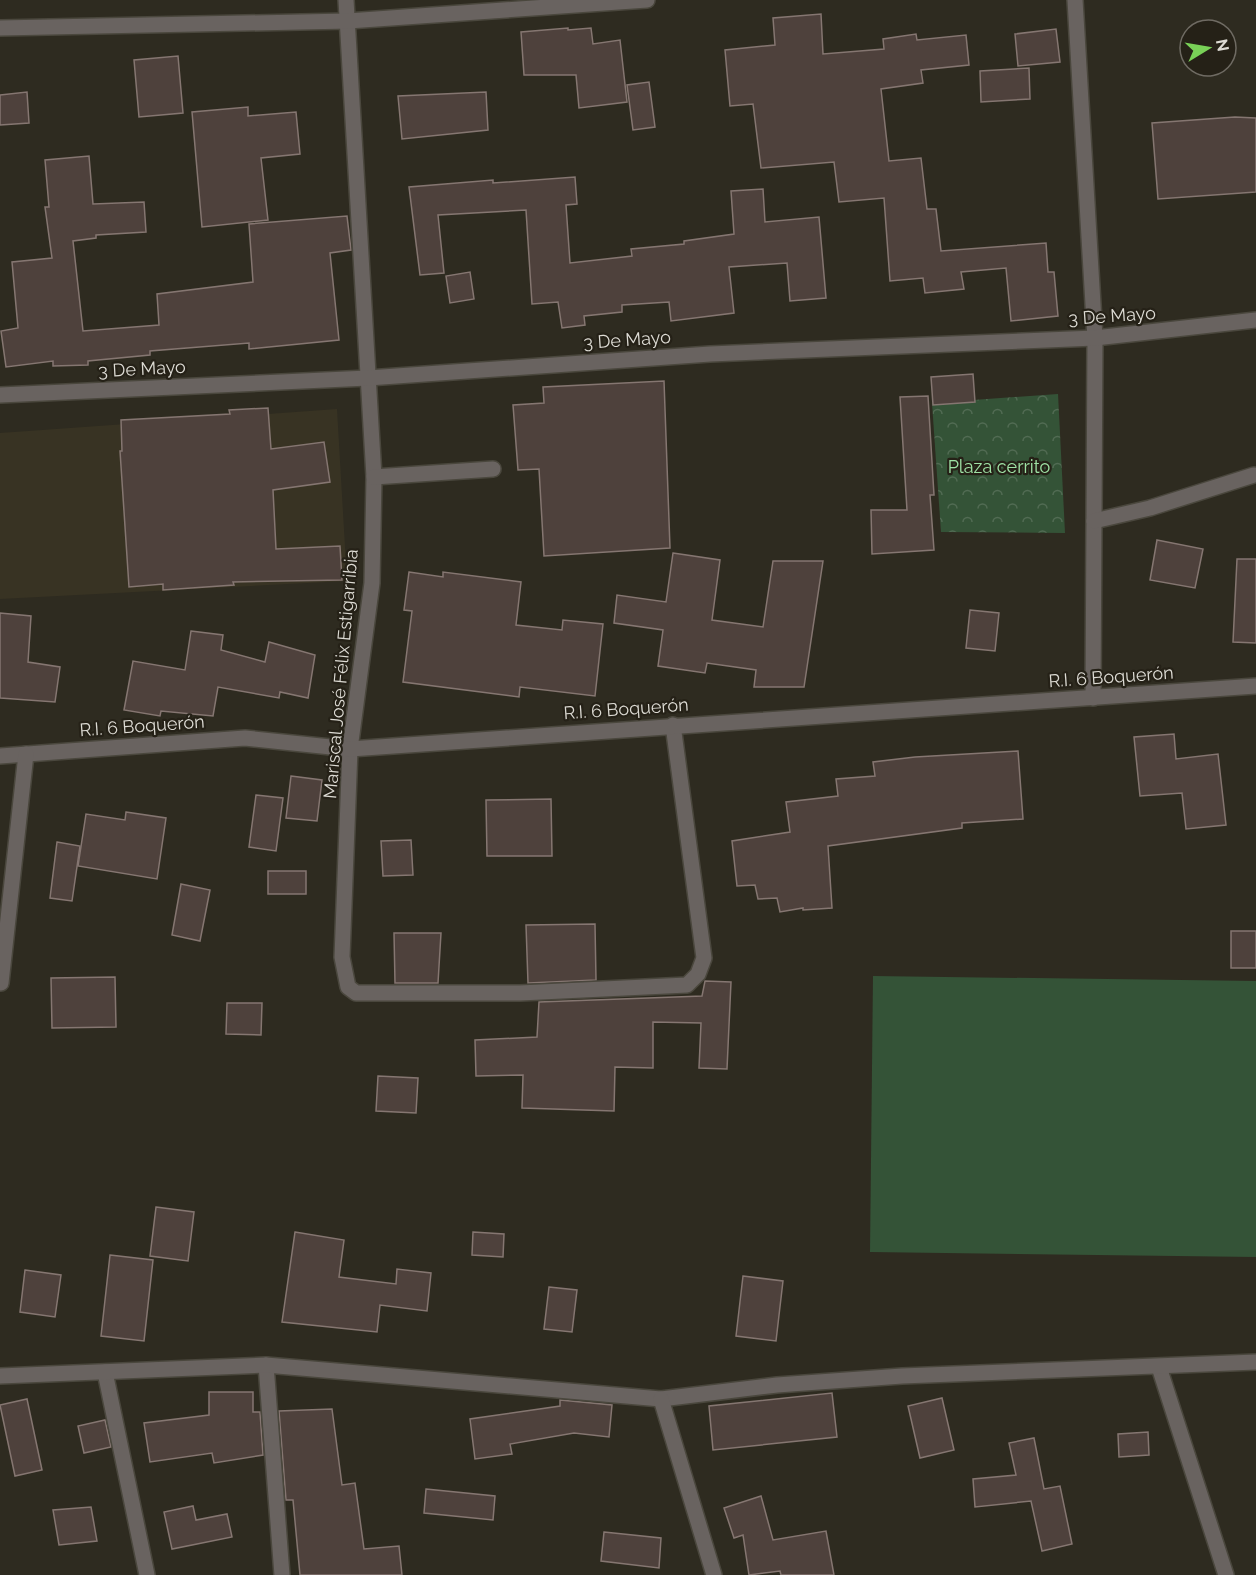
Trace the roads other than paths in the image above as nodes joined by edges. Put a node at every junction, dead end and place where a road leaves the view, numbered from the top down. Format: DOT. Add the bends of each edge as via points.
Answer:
graph roads {
  1 [pos="346,0"];
  2 [pos="647,0"];
  3 [pos="1075,0"];
  4 [pos="348,21"];
  5 [pos="0,28"];
  6 [pos="1256,320"];
  7 [pos="1095,338"];
  8 [pos="368,378"];
  9 [pos="0,395"];
  10 [pos="493,469"];
  11 [pos="1254,476"];
  12 [pos="374,477"];
  13 [pos="1094,521"];
  14 [pos="1256,686"];
  15 [pos="1093,698"];
  16 [pos="673,725"];
  17 [pos="350,749"];
  18 [pos="26,754"];
  19 [pos="0,756"];
  20 [pos="2,983"];
  21 [pos="1256,1362"];
  22 [pos="266,1365"];
  23 [pos="1158,1367"];
  24 [pos="105,1372"];
  25 [pos="0,1376"];
  26 [pos="662,1399"];
  27 [pos="147,1575"];
  28 [pos="282,1575"];
  29 [pos="714,1575"];
  30 [pos="1227,1575"];
  1 -- 4 [label="street, Mariscal José Félix Estigarribia"];
  2 -- 4 [label="street"];
  3 -- 7 [label="street"];
  4 -- 5 [label="street"];
  4 -- 8 [label="street, Mariscal José Félix Estigarribia"];
  6 -- 7 [label="street, 3 De Mayo"];
  7 -- 8 [label="street, 3 De Mayo" via="710,354"];
  7 -- 13 [label="street"];
  8 -- 9 [label="street, 3 De Mayo"];
  8 -- 12 [label="street, Mariscal José Félix Estigarribia"];
  10 -- 12 [label="street"];
  11 -- 13 [label="street"];
  12 -- 17 [label="street, Mariscal José Félix Estigarribia" via="372,583"];
  13 -- 15 [label="street"];
  14 -- 15 [label="street, R.I. 6 Boquerón"];
  15 -- 16 [label="street, R.I. 6 Boquerón"];
  16 -- 17 [label="street, R.I. 6 Boquerón"];
  16 -- 17 [label="street, Mariscal José Félix Estigarribia" via="704,958 698,974 687,985 520,993 356,993 348,987 342,957"];
  17 -- 18 [label="street, R.I. 6 Boquerón" via="245,738"];
  18 -- 19 [label="street, R.I. 6 Boquerón"];
  18 -- 20 [label="street"];
  21 -- 23 [label="street"];
  22 -- 24 [label="street"];
  22 -- 26 [label="street"];
  22 -- 28 [label="street"];
  23 -- 26 [label="street" via="902,1376"];
  23 -- 30 [label="street"];
  24 -- 25 [label="street"];
  24 -- 27 [label="street"];
  26 -- 29 [label="street"];
}
